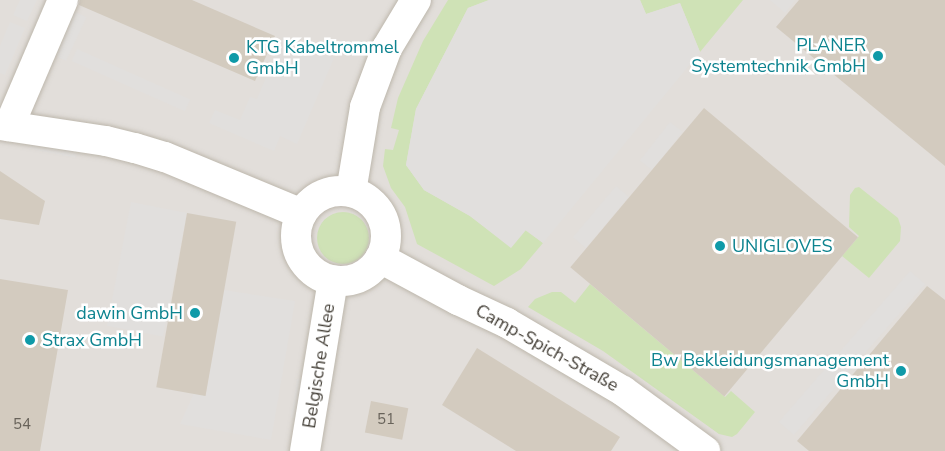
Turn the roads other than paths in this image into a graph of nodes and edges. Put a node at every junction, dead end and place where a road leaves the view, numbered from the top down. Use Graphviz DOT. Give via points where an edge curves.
graph roads {
  1 [pos="63,0"];
  2 [pos="416,0"];
  3 [pos="5,125"];
  4 [pos="351,192"];
  5 [pos="302,214"];
  6 [pos="380,258"];
  7 [pos="333,280"];
  8 [pos="305,451"];
  9 [pos="705,451"];
  1 -- 3 [label="street"];
  2 -- 4 [label="street" via="387,48 365,107"];
  3 -- 5 [label="street" via="106,141 165,157"];
  4 -- 5 [label="street" via="323,195"];
  4 -- 6 [label="street" via="375,206 383,218 386,245"];
  5 -- 7 [label="street, Belgische Allee" via="296,238 301,255 311,270"];
  6 -- 7 [label="street, Belgische Allee" via="360,277"];
  6 -- 9 [label="street, Camp-Spich-Straße" via="507,323 623,391"];
  7 -- 8 [label="street, Belgische Allee"];
}
